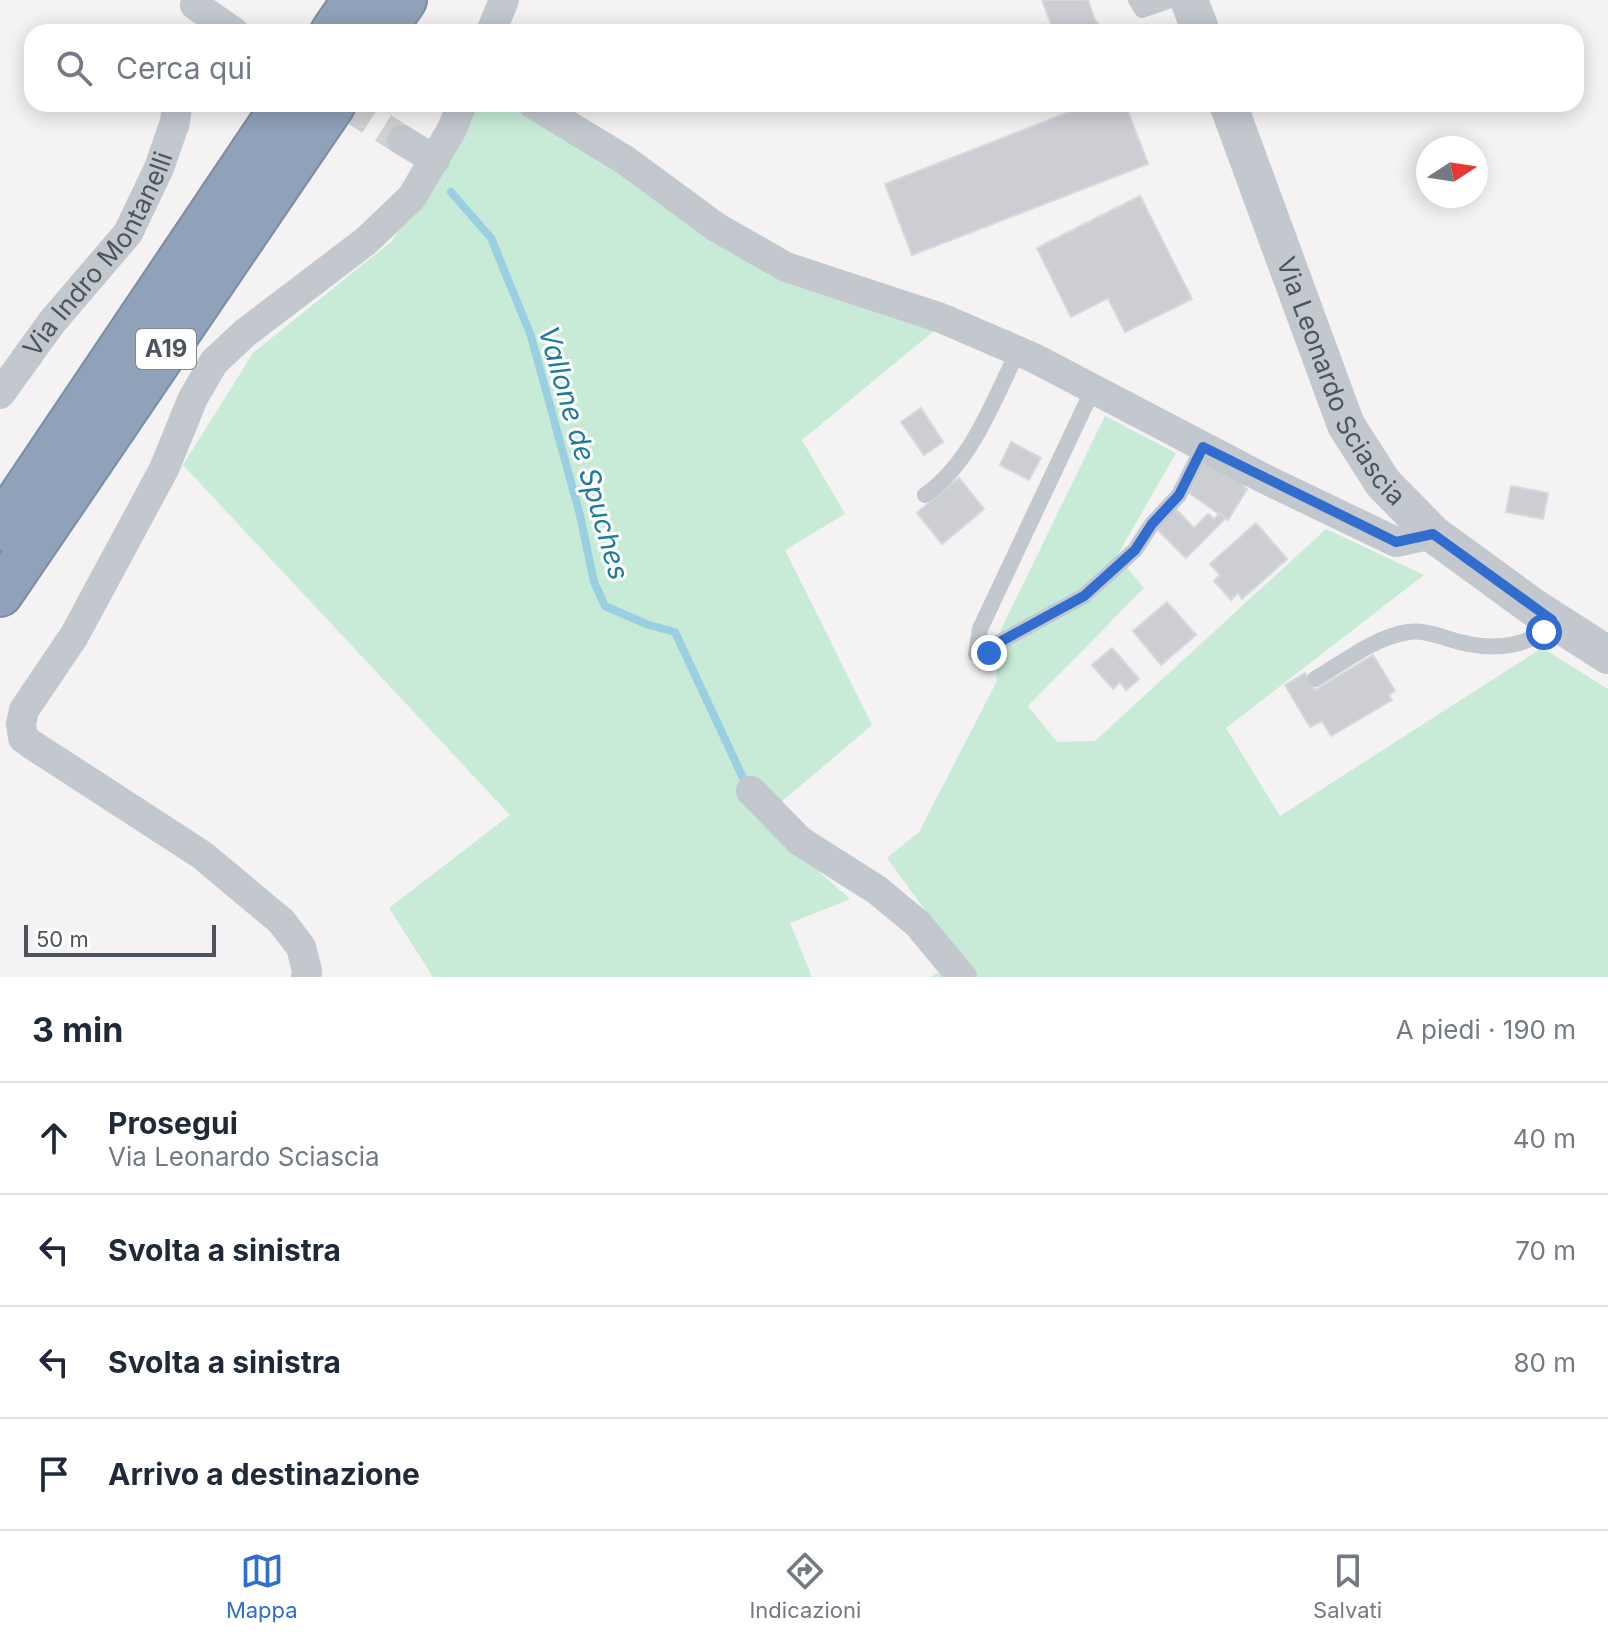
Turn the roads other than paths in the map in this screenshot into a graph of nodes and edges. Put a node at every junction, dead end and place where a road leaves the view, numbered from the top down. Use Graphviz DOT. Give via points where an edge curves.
graph roads {
  1 [pos="355,0"];
  2 [pos="404,0"];
  3 [pos="504,0"];
  4 [pos="1136,0"];
  5 [pos="1171,0"];
  6 [pos="1189,0"];
  7 [pos="194,12"];
  8 [pos="218,24"];
  9 [pos="338,24"];
  10 [pos="388,24"];
  11 [pos="494,24"];
  12 [pos="1198,24"];
  13 [pos="176,112"];
  14 [pos="280,112"];
  15 [pos="328,112"];
  16 [pos="459,112"];
  17 [pos="546,112"];
  18 [pos="1231,112"];
  19 [pos="402,140"];
  20 [pos="435,160"];
  21 [pos="1018,351"];
  22 [pos="1093,389"];
  23 [pos="0,394"];
  24 [pos="1203,447"];
  25 [pos="925,495"];
  26 [pos="0,528"];
  27 [pos="1433,534"];
  28 [pos="0,594"];
  29 [pos="1552,620"];
  30 [pos="1608,655"];
  31 [pos="1315,679"];
  32 [pos="751,791"];
  33 [pos="306,977"];
  34 [pos="962,977"];
  1 -- 9 [label="highway"];
  2 -- 10 [label="highway"];
  3 -- 11 [label="street"];
  4 -- 5 [label="lane" via="1142,10"];
  6 -- 12 [label="street"];
  7 -- 8 [label="street"];
  13 -- 23 [label="street, Via Indro Montanelli" via="159,168 128,233 52,322"];
  14 -- 26 [label="highway, A19"];
  15 -- 28 [label="highway, A19"];
  16 -- 20 [label="street"];
  17 -- 21 [label="street" via="625,160 716,227 786,267 941,318"];
  18 -- 27 [label="street, Via Leonardo Sciascia" via="1346,425 1383,483"];
  19 -- 20 [label="street"];
  20 -- 33 [label="street" via="412,197 366,241 214,362 164,469 74,636 24,710 21,724 23,738 202,855 281,921 301,947"];
  21 -- 22 [label="street"];
  21 -- 25 [label="lane" via="966,454 943,483"];
  22 -- 24 [label="street"];
  22 -- 24 [label="lane" via="980,629 976,654 983,659 998,643 1084,596 1135,550 1179,495"];
  24 -- 27 [label="street" via="1396,542"];
  27 -- 29 [label="street, Via Leonardo Sciascia"];
  29 -- 30 [label="street, Via Leonardo Sciascia"];
  29 -- 31 [label="lane" via="1544,632 1526,641 1493,646 1413,631 1391,635"];
  32 -- 34 [label="street" via="800,841 877,890 918,924"];
}
